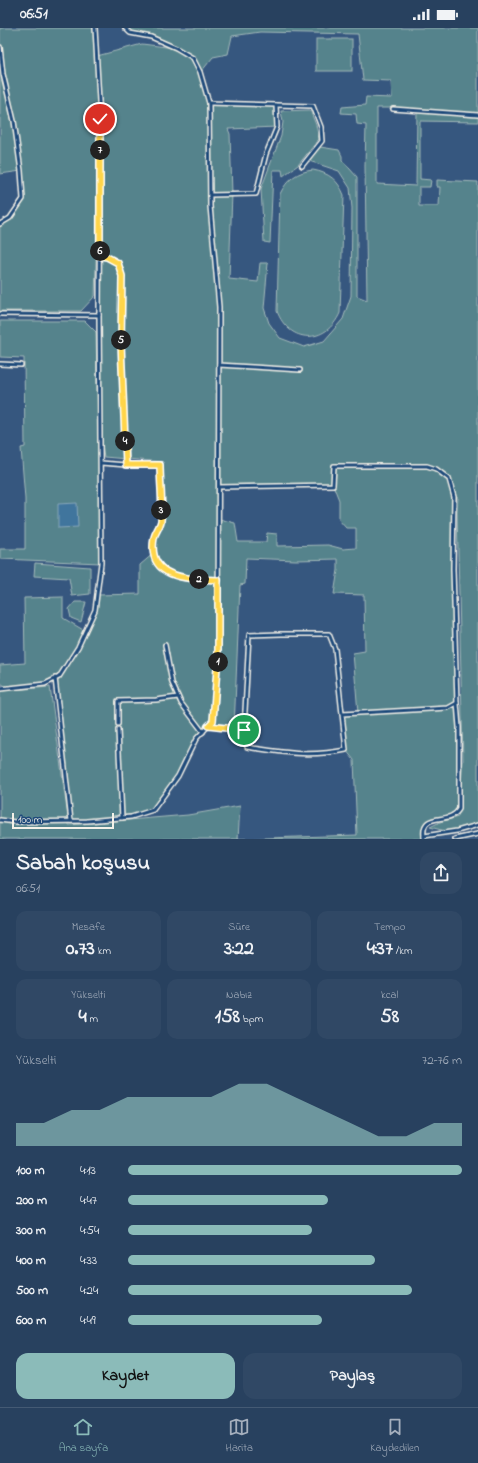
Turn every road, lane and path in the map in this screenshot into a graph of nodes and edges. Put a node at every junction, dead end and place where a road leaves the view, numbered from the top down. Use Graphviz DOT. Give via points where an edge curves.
graph roads {
  1 [pos="95,28"];
  2 [pos="125,28"];
  3 [pos="0,47"];
  4 [pos="209,103"];
  5 [pos="276,105"];
  6 [pos="393,109"];
  7 [pos="478,115"];
  8 [pos="302,166"];
  9 [pos="210,196"];
  10 [pos="0,224"];
  11 [pos="100,256"];
  12 [pos="0,314"];
  13 [pos="99,315"];
  14 [pos="0,364"];
  15 [pos="21,364"];
  16 [pos="219,365"];
  17 [pos="300,370"];
  18 [pos="101,463"];
  19 [pos="126,465"];
  20 [pos="219,487"];
  21 [pos="218,580"];
  22 [pos="166,645"];
  23 [pos="55,678"];
  24 [pos="0,689"];
  25 [pos="178,697"];
  26 [pos="457,703"];
  27 [pos="342,714"];
  28 [pos="118,724"];
  29 [pos="208,726"];
  30 [pos="118,730"];
  31 [pos="244,730"];
  32 [pos="203,732"];
  33 [pos="122,818"];
  34 [pos="0,820"];
  35 [pos="71,821"];
  36 [pos="478,825"];
  37 [pos="478,834"];
  38 [pos="424,837"];
  39 [pos="455,839"];
  1 -- 11 [label="lane" via="100,119"];
  2 -- 4 [label="lane" via="130,33 151,37 194,58"];
  3 -- 10 [label="lane" via="16,135 23,199 10,218"];
  4 -- 5 [label="lane"];
  4 -- 9 [label="lane"];
  5 -- 8 [label="lane" via="313,106 322,141"];
  5 -- 9 [label="lane" via="277,127 266,154 256,194"];
  6 -- 7 [label="lane"];
  9 -- 16 [label="lane" via="219,307"];
  11 -- 13 [label="lane"];
  11 -- 19 [label="lane" via="118,263 122,276 121,343"];
  12 -- 13 [label="lane"];
  13 -- 18 [label="lane"];
  14 -- 15 [label="lane"];
  16 -- 17 [label="lane"];
  16 -- 20 [label="lane"];
  18 -- 19 [label="lane"];
  18 -- 23 [label="lane" via="101,563 95,610 78,647 59,677"];
  19 -- 21 [label="lane" via="160,465 161,522 154,537 157,564 168,573 184,578"];
  20 -- 21 [label="lane"];
  20 -- 26 [label="lane" via="333,485 334,466 427,466 449,479 454,497 453,569"];
  21 -- 29 [label="lane" via="218,655 213,721"];
  22 -- 25 [label="lane" via="172,683"];
  23 -- 24 [label="lane" via="45,684"];
  23 -- 35 [label="lane"];
  25 -- 28 [label="lane" via="118,701"];
  25 -- 32 [label="lane"];
  26 -- 27 [label="lane" via="448,708"];
  26 -- 38 [label="lane" via="459,809 453,816 424,824"];
  27 -- 31 [label="lane" via="346,750 327,754 286,754 248,747"];
  27 -- 31 [label="lane" via="335,649 329,634 249,635"];
  29 -- 31 [label="lane"];
  29 -- 32 [label="lane"];
  30 -- 33 [label="lane"];
  32 -- 33 [label="lane" via="196,739 178,776 153,810"];
  33 -- 35 [label="lane"];
  34 -- 35 [label="lane"];
  36 -- 38 [label="lane"];
  37 -- 39 [label="lane"];
}
